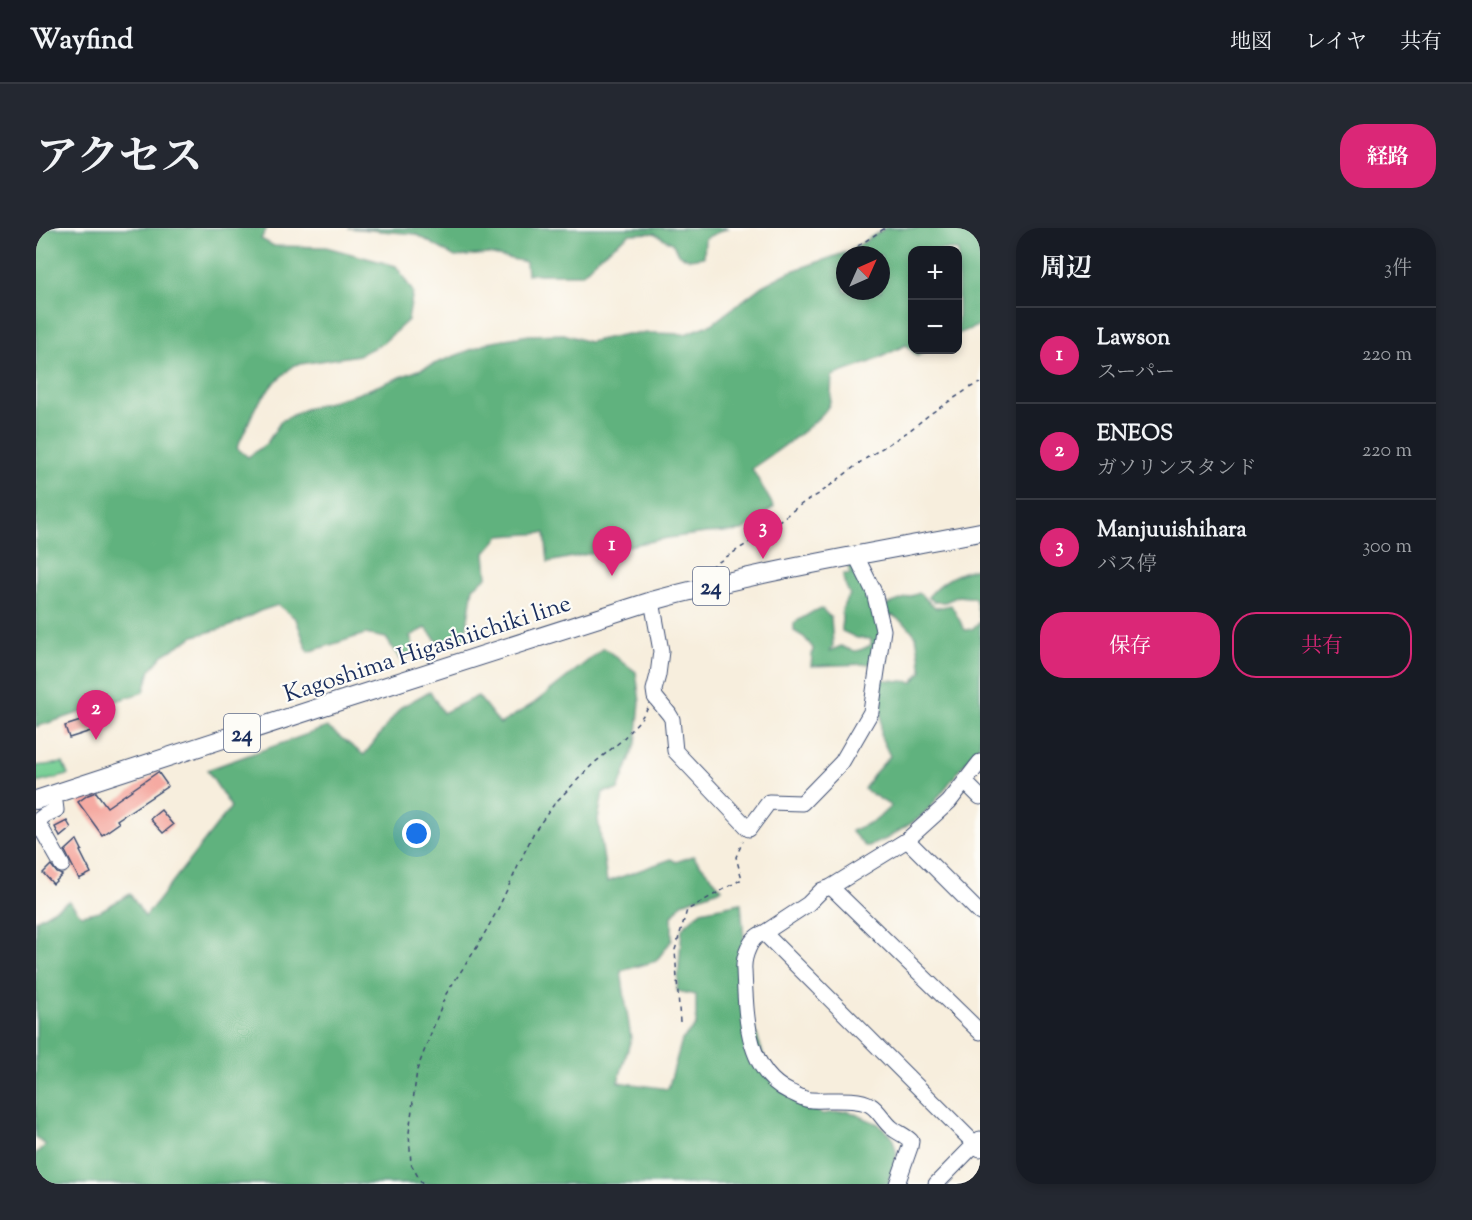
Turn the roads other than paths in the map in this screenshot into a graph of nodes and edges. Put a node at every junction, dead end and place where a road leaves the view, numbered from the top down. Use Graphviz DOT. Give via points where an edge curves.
graph roads {
  1 [pos="980,532"];
  2 [pos="856,556"];
  3 [pos="652,601"];
  4 [pos="980,762"];
  5 [pos="965,782"];
  6 [pos="54,794"];
  7 [pos="980,797"];
  8 [pos="36,800"];
  9 [pos="37,822"];
  10 [pos="907,840"];
  11 [pos="62,865"];
  12 [pos="831,887"];
  13 [pos="980,913"];
  14 [pos="764,933"];
  15 [pos="980,1032"];
  16 [pos="978,1144"];
  17 [pos="897,1184"];
  18 [pos="936,1184"];
  1 -- 2 [label="main road, Kagoshima Higashiichiki line / 24"];
  2 -- 3 [label="main road, Kagoshima Higashiichiki line / 24"];
  2 -- 3 [label="street" via="874,592 883,630 870,712 842,762 823,783 802,803 769,802 749,829 675,751 672,719 655,697 661,651"];
  3 -- 6 [label="main road, Kagoshima Higashiichiki line / 24"];
  4 -- 5 [label="street"];
  5 -- 7 [label="street"];
  5 -- 10 [label="street"];
  6 -- 8 [label="main road, Kagoshima Higashiichiki line / 24"];
  6 -- 9 [label="street" via="56,810"];
  9 -- 11 [label="street"];
  10 -- 12 [label="street"];
  10 -- 13 [label="street"];
  12 -- 14 [label="street"];
  12 -- 15 [label="street"];
  14 -- 16 [label="street"];
  14 -- 17 [label="street" via="750,944 744,963 746,1013 759,1062 784,1089 808,1100 870,1104 892,1128 911,1141"];
  16 -- 18 [label="street"];
}
